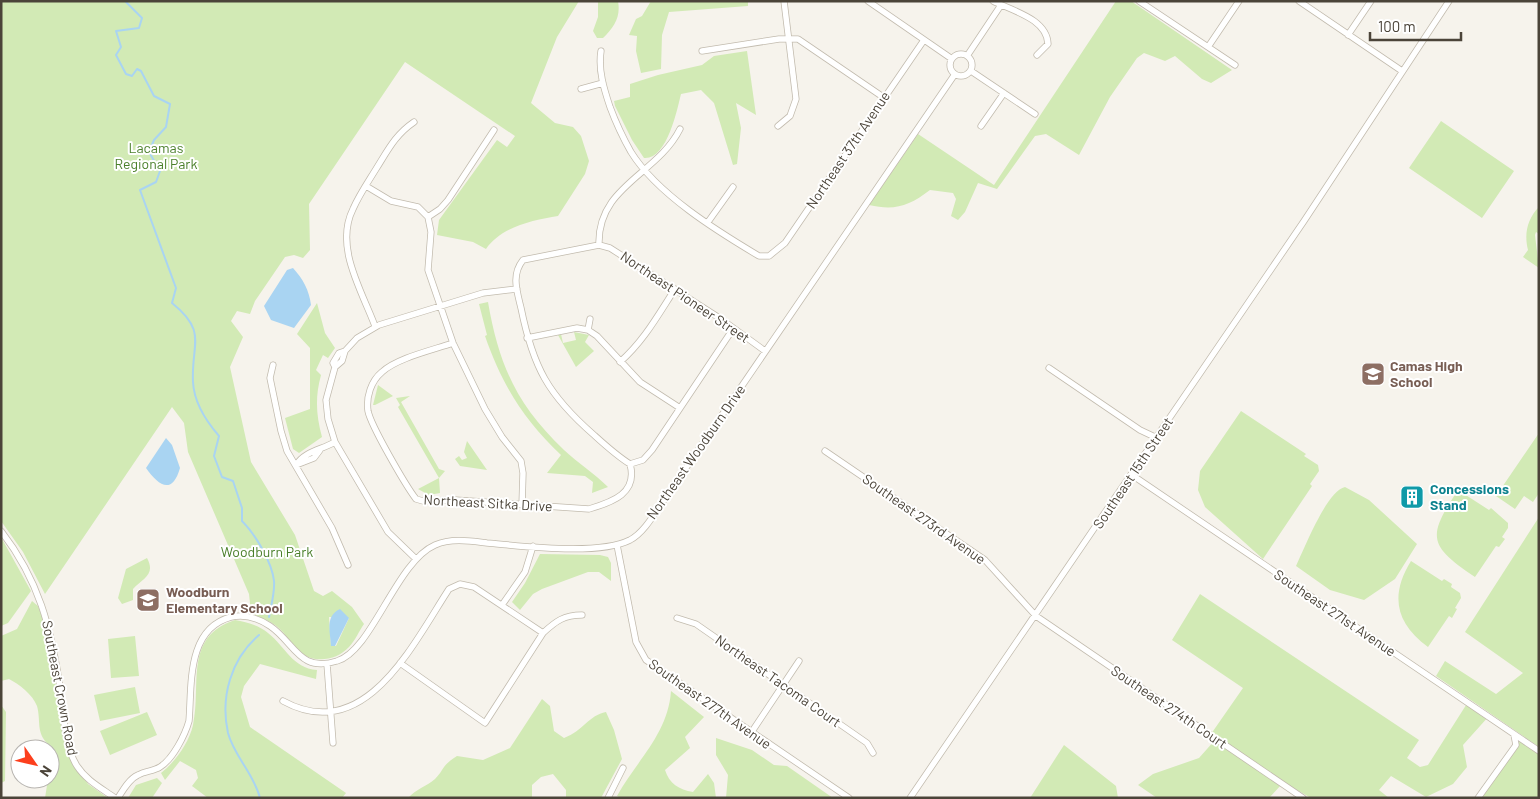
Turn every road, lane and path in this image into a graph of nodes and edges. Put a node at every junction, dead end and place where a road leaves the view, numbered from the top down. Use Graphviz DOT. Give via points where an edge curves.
graph roads {
  1 [pos="784,1"];
  2 [pos="868,1"];
  3 [pos="993,1"];
  4 [pos="1139,1"];
  5 [pos="1239,1"];
  6 [pos="1299,1"];
  7 [pos="1371,1"];
  8 [pos="1449,1"];
  9 [pos="1001,5"];
  10 [pos="1348,35"];
  11 [pos="789,38"];
  12 [pos="924,40"];
  13 [pos="1208,48"];
  14 [pos="601,51"];
  15 [pos="702,51"];
  16 [pos="1038,55"];
  17 [pos="967,56"];
  18 [pos="952,60"];
  19 [pos="1235,65"];
  20 [pos="971,71"];
  21 [pos="1402,71"];
  22 [pos="955,74"];
  23 [pos="603,83"];
  24 [pos="581,89"];
  25 [pos="1004,93"];
  26 [pos="883,97"];
  27 [pos="1035,114"];
  28 [pos="414,122"];
  29 [pos="778,126"];
  30 [pos="981,126"];
  31 [pos="680,129"];
  32 [pos="494,130"];
  33 [pos="645,169"];
  34 [pos="366,186"];
  35 [pos="733,187"];
  36 [pos="428,218"];
  37 [pos="708,222"];
  38 [pos="599,245"];
  39 [pos="675,289"];
  40 [pos="517,290"];
  41 [pos="440,305"];
  42 [pos="590,319"];
  43 [pos="375,326"];
  44 [pos="733,328"];
  45 [pos="588,330"];
  46 [pos="527,338"];
  47 [pos="453,343"];
  48 [pos="765,351"];
  49 [pos="620,362"];
  50 [pos="273,365"];
  51 [pos="1049,368"];
  52 [pos="680,408"];
  53 [pos="1157,438"];
  54 [pos="335,442"];
  55 [pos="825,451"];
  56 [pos="630,464"];
  57 [pos="296,465"];
  58 [pos="1132,475"];
  59 [pos="522,504"];
  60 [pos="1,531"];
  61 [pos="617,545"];
  62 [pos="533,546"];
  63 [pos="416,559"];
  64 [pos="348,565"];
  65 [pos="502,605"];
  66 [pos="582,615"];
  67 [pos="1036,616"];
  68 [pos="677,618"];
  69 [pos="544,633"];
  70 [pos="799,661"];
  71 [pos="400,663"];
  72 [pos="327,664"];
  73 [pos="783,685"];
  74 [pos="283,700"];
  75 [pos="331,711"];
  76 [pos="751,733"];
  77 [pos="1513,733"];
  78 [pos="333,742"];
  79 [pos="1539,751"];
  80 [pos="873,753"];
  81 [pos="623,768"];
  82 [pos="116,798"];
  83 [pos="608,798"];
  84 [pos="849,798"];
  85 [pos="910,798"];
  86 [pos="1303,798"];
  87 [pos="1478,798"];
  1 -- 11 [label="street"];
  2 -- 12 [label="street"];
  3 -- 9 [label="street"];
  4 -- 13 [label="street"];
  5 -- 13 [label="street"];
  6 -- 10 [label="street"];
  7 -- 10 [label="street"];
  8 -- 21 [label="street, Southeast 15th Street"];
  9 -- 16 [label="street" via="1036,22 1044,30 1048,44"];
  9 -- 17 [label="street"];
  10 -- 21 [label="street"];
  11 -- 15 [label="street"];
  11 -- 26 [label="street" via="804,42"];
  11 -- 29 [label="street" via="796,99 790,116"];
  12 -- 18 [label="street"];
  12 -- 26 [label="street, Northeast 37th Avenue"];
  13 -- 19 [label="street"];
  14 -- 23 [label="street"];
  17 -- 18 [label="street" via="957,55"];
  17 -- 20 [label="street" via="972,62"];
  18 -- 22 [label="street" via="950,66"];
  20 -- 22 [label="street" via="964,76"];
  20 -- 25 [label="street"];
  21 -- 53 [label="street, Southeast 15th Street"];
  22 -- 48 [label="street, Northeast Woodburn Drive"];
  23 -- 24 [label="street"];
  23 -- 33 [label="street" via="618,127 632,154"];
  25 -- 27 [label="street"];
  25 -- 30 [label="street"];
  26 -- 37 [label="street, Northeast 37th Avenue" via="785,243 769,256 759,256"];
  28 -- 34 [label="street" via="399,132"];
  31 -- 33 [label="street" via="663,156"];
  32 -- 36 [label="street" via="448,200"];
  33 -- 37 [label="street" via="670,196"];
  33 -- 38 [label="street" via="602,215"];
  34 -- 36 [label="street" via="392,201 412,204"];
  34 -- 43 [label="street" via="352,210 346,240 349,258"];
  35 -- 37 [label="street"];
  36 -- 41 [label="street" via="431,232 428,270"];
  38 -- 39 [label="street, Northeast Pioneer Street" via="618,252"];
  38 -- 40 [label="street" via="523,260 515,274"];
  39 -- 44 [label="street, Northeast Pioneer Street"];
  39 -- 49 [label="street" via="649,331"];
  40 -- 41 [label="street" via="484,293"];
  40 -- 46 [label="street"];
  41 -- 43 [label="street"];
  41 -- 47 [label="street"];
  42 -- 45 [label="street"];
  43 -- 54 [label="street" via="335,357 326,400"];
  44 -- 48 [label="street, Northeast Pioneer Street"];
  44 -- 52 [label="street"];
  45 -- 46 [label="street" via="577,328"];
  45 -- 49 [label="street"];
  46 -- 56 [label="street" via="544,380 556,398 569,413"];
  47 -- 59 [label="street" via="489,416 521,461"];
  47 -- 59 [label="street, Northeast Sitka Drive" via="390,365 381,372 369,392 371,420 416,499"];
  48 -- 61 [label="street, Northeast Woodburn Drive" via="648,522 631,539"];
  49 -- 52 [label="street" via="640,382"];
  50 -- 57 [label="street" via="270,378 281,431"];
  51 -- 53 [label="street" via="1140,430"];
  52 -- 56 [label="street" via="646,458"];
  53 -- 58 [label="street, Southeast 15th Street"];
  54 -- 57 [label="street" via="320,450 314,458"];
  54 -- 63 [label="street" via="388,532"];
  55 -- 67 [label="street, Southeast 273rd Avenue" via="985,560"];
  56 -- 59 [label="street, Northeast Sitka Drive" via="632,477 627,491 611,503 582,509"];
  57 -- 64 [label="street" via="332,528"];
  58 -- 67 [label="street, Southeast 15th Street"];
  58 -- 77 [label="street, Southeast 271st Avenue"];
  60 -- 82 [label="street, Southeast Crown Road" via="33,584 51,631 66,731 77,766 90,781"];
  61 -- 62 [label="street, Northeast Woodburn Drive"];
  61 -- 76 [label="street, Southeast 277th Avenue" via="640,651 656,668"];
  62 -- 63 [label="street, Northeast Woodburn Drive" via="445,542 429,548"];
  62 -- 65 [label="street" via="525,572"];
  63 -- 72 [label="street, Northeast Woodburn Drive" via="355,649 340,661"];
  65 -- 69 [label="street"];
  65 -- 71 [label="street" via="468,584 455,585 449,589"];
  66 -- 69 [label="street" via="567,615"];
  67 -- 85 [label="street, Southeast 15th Street"];
  67 -- 86 [label="street, Southeast 274th Court"];
  68 -- 73 [label="street, Northeast Tacoma Court" via="691,621"];
  69 -- 71 [label="street" via="485,723"];
  70 -- 73 [label="street"];
  71 -- 75 [label="street" via="374,693 360,702"];
  72 -- 75 [label="street"];
  72 -- 82 [label="street" via="310,663 262,621 237,616 216,623 196,654 186,732 166,762 138,775"];
  73 -- 76 [label="street"];
  73 -- 80 [label="street, Northeast Tacoma Court" via="867,743"];
  74 -- 75 [label="street" via="301,708"];
  75 -- 78 [label="street"];
  76 -- 84 [label="street, Southeast 277th Avenue"];
  77 -- 79 [label="street, Southeast 271st Avenue"];
  77 -- 87 [label="street" via="1516,745"];
  81 -- 83 [label="street"];
}
